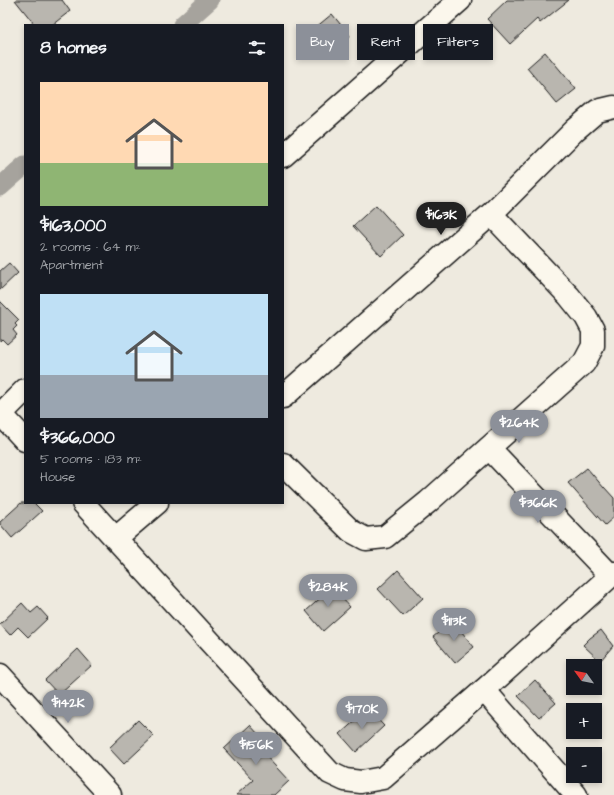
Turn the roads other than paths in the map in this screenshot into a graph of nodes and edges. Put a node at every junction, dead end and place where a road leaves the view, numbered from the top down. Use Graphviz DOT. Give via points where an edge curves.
graph roads {
  1 [pos="460,0"];
  2 [pos="614,107"];
  3 [pos="284,155"];
  4 [pos="491,214"];
  5 [pos="24,391"];
  6 [pos="284,396"];
  7 [pos="0,415"];
  8 [pos="24,439"];
  9 [pos="489,448"];
  10 [pos="284,465"];
  11 [pos="84,504"];
  12 [pos="156,504"];
  13 [pos="116,538"];
  14 [pos="612,574"];
  15 [pos="0,676"];
  16 [pos="484,690"];
  17 [pos="110,795"];
  18 [pos="576,795"];
  1 -- 3 [label="street"];
  2 -- 4 [label="street" via="597,111"];
  4 -- 6 [label="street"];
  4 -- 9 [label="street" via="586,317 593,330 593,346 584,364"];
  5 -- 7 [label="street"];
  7 -- 8 [label="street"];
  9 -- 10 [label="street" via="385,536 366,539 350,531"];
  9 -- 14 [label="street"];
  11 -- 13 [label="street"];
  12 -- 13 [label="street"];
  13 -- 16 [label="street" via="330,773 345,780 361,782 383,778"];
  14 -- 16 [label="street"];
  15 -- 17 [label="street"];
  16 -- 18 [label="street"];
}
